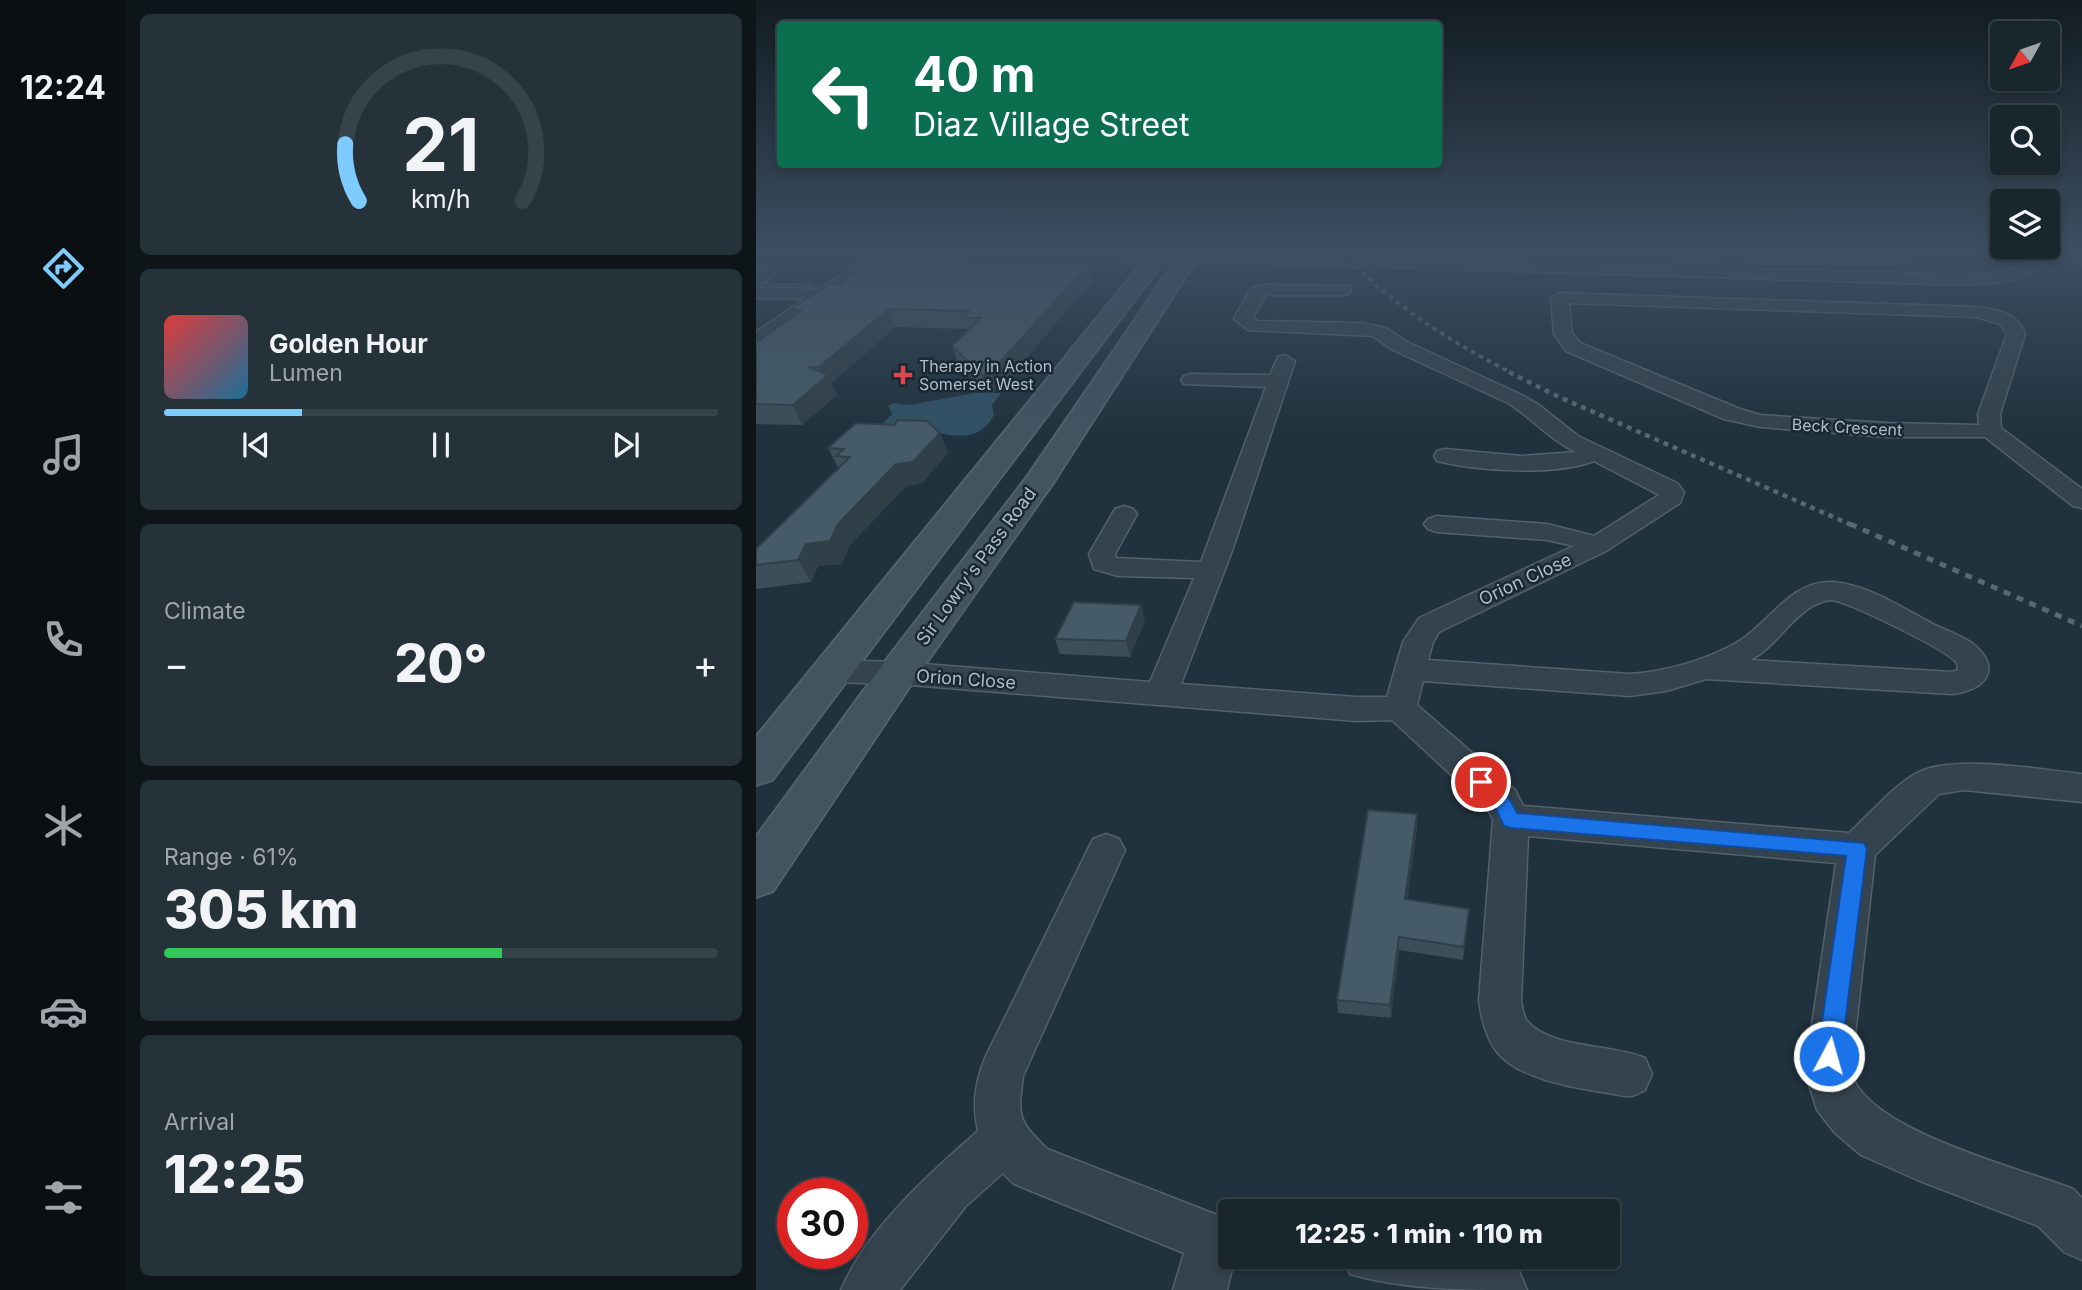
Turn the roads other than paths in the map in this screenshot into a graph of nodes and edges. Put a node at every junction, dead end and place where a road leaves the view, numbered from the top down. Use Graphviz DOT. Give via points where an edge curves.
graph roads {
  1 [pos="796,313"];
  2 [pos="1126,313"];
  3 [pos="1140,313"];
  4 [pos="1246,313"];
  5 [pos="1561,313"];
  6 [pos="1981,313"];
  7 [pos="756,341"];
  8 [pos="1191,380"];
  9 [pos="1990,430"];
  10 [pos="1595,453"];
  11 [pos="1444,456"];
  12 [pos="2082,501"];
  13 [pos="1124,514"];
  14 [pos="1437,524"];
  15 [pos="1597,545"];
  16 [pos="1211,570"];
  17 [pos="1704,668"];
  18 [pos="1410,669"];
  19 [pos="830,671"];
  20 [pos="898,673"];
  21 [pos="1161,694"];
  22 [pos="1400,708"];
  23 [pos="756,768"];
  24 [pos="2082,788"];
  25 [pos="1511,820"];
  26 [pos="1857,849"];
  27 [pos="1106,850"];
  28 [pos="756,876"];
  29 [pos="1629,1074"];
  30 [pos="1004,1140"];
  31 [pos="2082,1234"];
  32 [pos="1218,1237"];
  33 [pos="1218,1248"];
  34 [pos="1445,1269"];
  35 [pos="869,1290"];
  36 [pos="1200,1290"];
  37 [pos="1500,1290"];
  1 -- 7 [label="street"];
  2 -- 19 [label="main road"];
  3 -- 20 [label="main road, Sir Lowry's Pass Road" via="1038,483"];
  4 -- 10 [label="street, Orion Close" via="1243,319 1254,326 1379,332 1515,399 1570,441"];
  5 -- 9 [label="street, Beck Crescent" via="1563,334 1573,347 1732,414 1786,424"];
  6 -- 9 [label="street, Beck Crescent" via="2007,320 2016,334 1989,414"];
  8 -- 16 [label="street" via="1281,371"];
  9 -- 12 [label="street"];
  10 -- 11 [label="street" via="1555,463"];
  10 -- 15 [label="street, Orion Close" via="1668,488 1672,495"];
  13 -- 16 [label="street" via="1102,554 1103,563 1118,568"];
  14 -- 15 [label="street" via="1547,532"];
  15 -- 18 [label="street, Orion Close" via="1437,619 1422,634"];
  16 -- 21 [label="street"];
  17 -- 17 [label="street" via="1751,647 1810,595 1824,590 1846,594 1955,646 1971,659 1974,674 1952,683"];
  17 -- 18 [label="street" via="1662,683 1630,685"];
  18 -- 22 [label="street, Orion Close"];
  19 -- 20 [label="street, Orion Close"];
  19 -- 23 [label="main road"];
  20 -- 21 [label="street, Orion Close"];
  20 -- 28 [label="main road, Sir Lowry's Pass Road"];
  21 -- 22 [label="street, Orion Close" via="1356,709"];
  22 -- 25 [label="street" via="1502,800"];
  24 -- 26 [label="street" via="1942,778 1927,784"];
  25 -- 26 [label="street"];
  25 -- 29 [label="street" via="1500,1000 1503,1020 1513,1038 1529,1050"];
  26 -- 31 [label="street" via="1830,1041 1828,1072 1833,1094 1878,1138 2055,1207"];
  27 -- 30 [label="street" via="1001,1074 996,1109"];
  30 -- 32 [label="street" via="1031,1167"];
  30 -- 35 [label="street" via="949,1189"];
  33 -- 36 [label="street"];
  34 -- 37 [label="street"];
}
